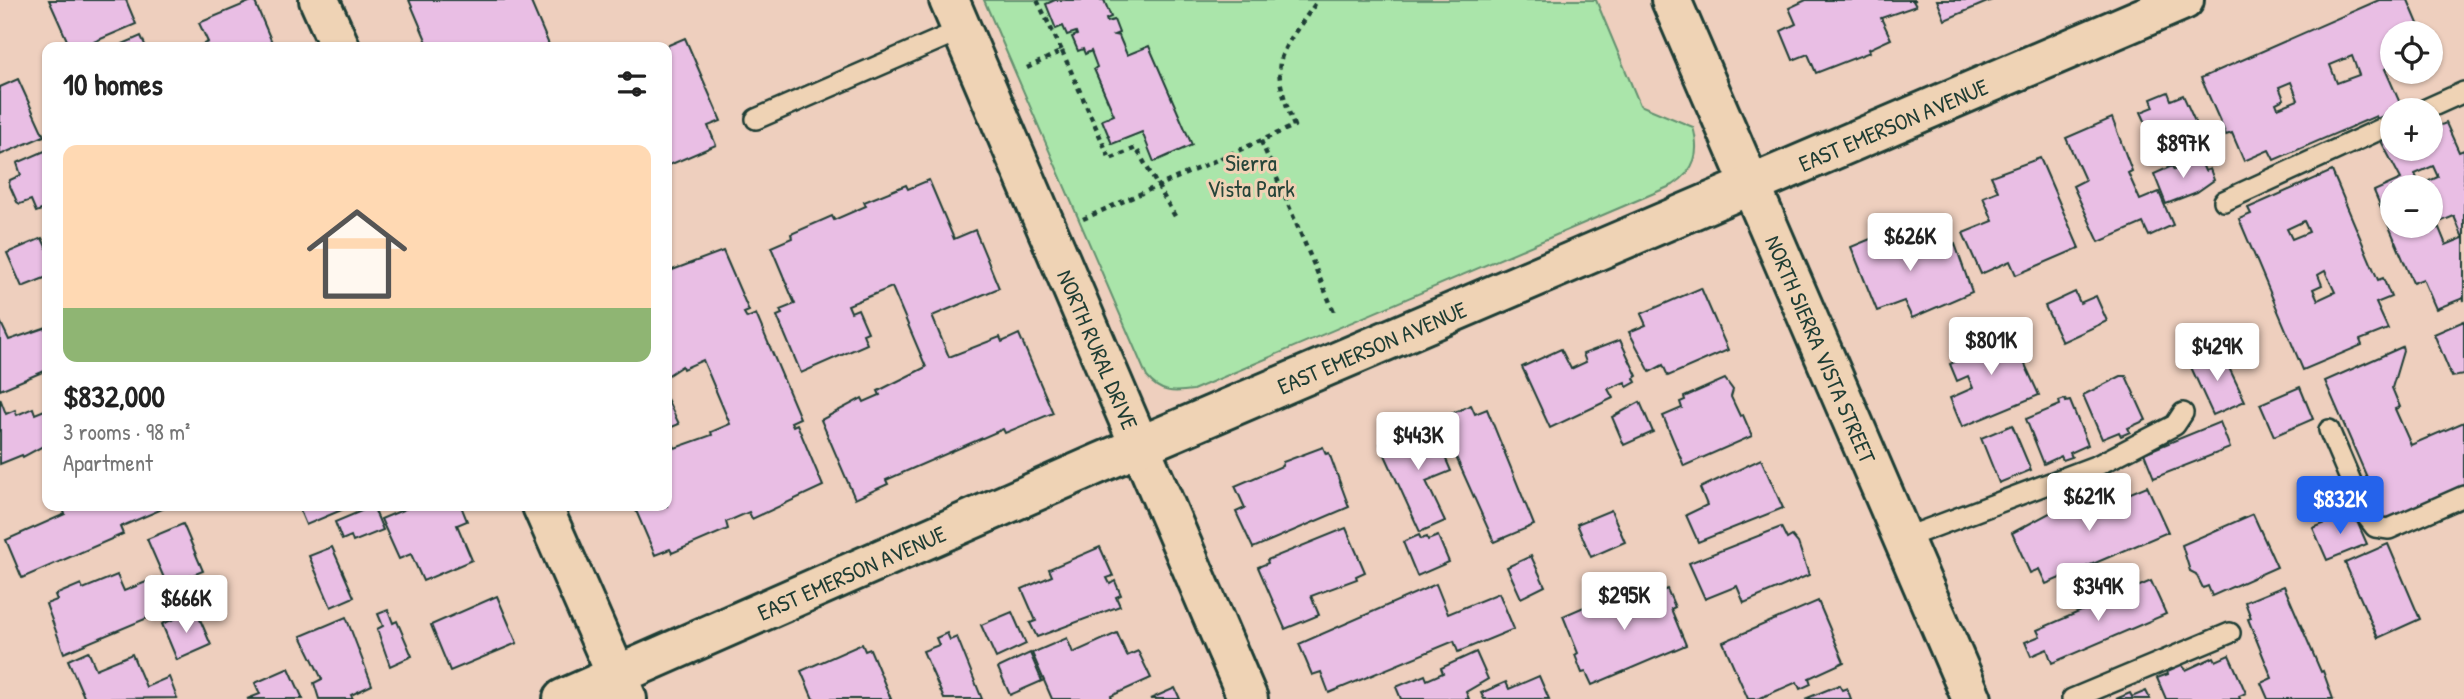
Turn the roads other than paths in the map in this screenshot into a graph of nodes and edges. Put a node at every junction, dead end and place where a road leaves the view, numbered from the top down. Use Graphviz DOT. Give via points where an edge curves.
graph roads {
  1 [pos="320,0"];
  2 [pos="1671,0"];
  3 [pos="2184,0"];
  4 [pos="955,15"];
  5 [pos="338,42"];
  6 [pos="2464,92"];
  7 [pos="2443,101"];
  8 [pos="756,119"];
  9 [pos="2380,130"];
  10 [pos="1751,185"];
  11 [pos="2224,201"];
  12 [pos="2183,413"];
  13 [pos="2329,430"];
  14 [pos="1141,448"];
  15 [pos="2464,496"];
  16 [pos="544,511"];
  17 [pos="1902,539"];
  18 [pos="2230,633"];
  19 [pos="622,687"];
  20 [pos="563,699"];
  21 [pos="1248,699"];
  22 [pos="1972,699"];
  23 [pos="2072,699"];
  1 -- 5 [label="street"];
  2 -- 10 [label="street, NORTH SIERRA VISTA STREET"];
  3 -- 10 [label="street, EAST EMERSON AVENUE"];
  4 -- 8 [label="lane"];
  4 -- 14 [label="street, NORTH RURAL DRIVE"];
  6 -- 7 [label="lane"];
  9 -- 11 [label="lane"];
  10 -- 14 [label="street, EAST EMERSON AVENUE"];
  10 -- 17 [label="street, NORTH SIERRA VISTA STREET"];
  12 -- 17 [label="lane" via="2175,425 2098,465"];
  13 -- 15 [label="lane" via="2375,527 2389,529"];
  14 -- 19 [label="street, EAST EMERSON AVENUE"];
  14 -- 21 [label="street, NORTH RURAL DRIVE"];
  16 -- 19 [label="street"];
  17 -- 22 [label="street, NORTH SIERRA VISTA STREET"];
  18 -- 23 [label="lane"];
  19 -- 20 [label="street, EAST EMERSON AVENUE"];
}
